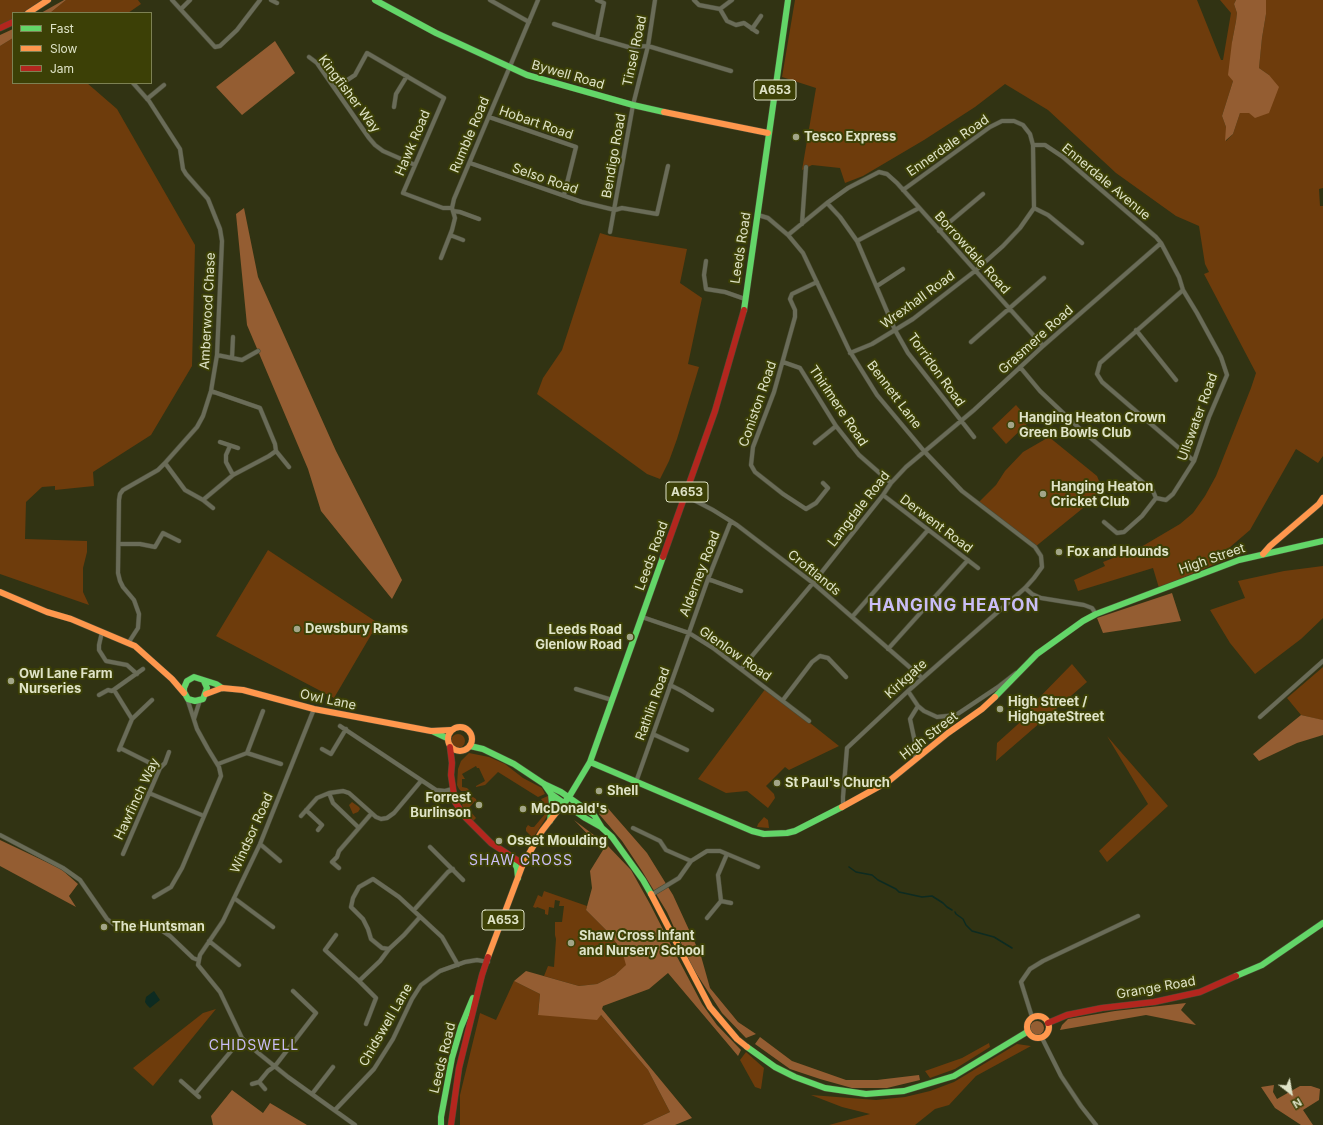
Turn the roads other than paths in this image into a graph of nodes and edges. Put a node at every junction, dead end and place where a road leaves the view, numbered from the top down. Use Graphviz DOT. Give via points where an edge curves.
graph roads {
  1 [pos="48,0"];
  2 [pos="172,0"];
  3 [pos="190,0"];
  4 [pos="260,0"];
  5 [pos="272,0"];
  6 [pos="375,0"];
  7 [pos="490,0"];
  8 [pos="538,0"];
  9 [pos="597,0"];
  10 [pos="655,0"];
  11 [pos="694,0"];
  12 [pos="732,0"];
  13 [pos="788,0"];
  14 [pos="277,3"];
  15 [pos="181,9"];
  16 [pos="720,9"];
  17 [pos="30,12"];
  18 [pos="761,16"];
  19 [pos="12,22"];
  20 [pos="529,22"];
  21 [pos="554,24"];
  22 [pos="0,28"];
  23 [pos="752,30"];
  24 [pos="756,32"];
  25 [pos="597,38"];
  26 [pos="648,46"];
  27 [pos="309,57"];
  28 [pos="510,67"];
  29 [pos="731,71"];
  30 [pos="407,76"];
  31 [pos="134,84"];
  32 [pos="164,85"];
  33 [pos="335,88"];
  34 [pos="147,99"];
  35 [pos="633,105"];
  36 [pos="394,107"];
  37 [pos="489,117"];
  38 [pos="768,133"];
  39 [pos="1033,145"];
  40 [pos="470,163"];
  41 [pos="415,165"];
  42 [pos="668,166"];
  43 [pos="806,167"];
  44 [pos="903,190"];
  45 [pos="983,194"];
  46 [pos="564,196"];
  47 [pos="827,203"];
  48 [pos="918,208"];
  49 [pos="1034,208"];
  50 [pos="452,210"];
  51 [pos="615,210"];
  52 [pos="758,215"];
  53 [pos="478,219"];
  54 [pos="802,224"];
  55 [pos="939,231"];
  56 [pos="610,232"];
  57 [pos="450,235"];
  58 [pos="788,235"];
  59 [pos="463,240"];
  60 [pos="857,241"];
  61 [pos="1082,243"];
  62 [pos="1161,243"];
  63 [pos="441,258"];
  64 [pos="706,260"];
  65 [pos="903,269"];
  66 [pos="975,271"];
  67 [pos="1044,278"];
  68 [pos="817,282"];
  69 [pos="877,286"];
  70 [pos="1183,290"];
  71 [pos="745,299"];
  72 [pos="1008,309"];
  73 [pos="895,330"];
  74 [pos="1136,330"];
  75 [pos="233,337"];
  76 [pos="972,342"];
  77 [pos="1043,346"];
  78 [pos="258,351"];
  79 [pos="850,353"];
  80 [pos="217,355"];
  81 [pos="232,358"];
  82 [pos="783,362"];
  83 [pos="1020,367"];
  84 [pos="1176,380"];
  85 [pos="211,391"];
  86 [pos="961,421"];
  87 [pos="836,426"];
  88 [pos="974,437"];
  89 [pos="220,442"];
  90 [pos="815,443"];
  91 [pos="230,446"];
  92 [pos="238,448"];
  93 [pos="276,451"];
  94 [pos="924,451"];
  95 [pos="1194,462"];
  96 [pos="165,463"];
  97 [pos="289,467"];
  98 [pos="233,475"];
  99 [pos="823,483"];
  100 [pos="891,483"];
  101 [pos="883,495"];
  102 [pos="686,496"];
  103 [pos="1156,498"];
  104 [pos="1323,498"];
  105 [pos="203,500"];
  106 [pos="213,508"];
  107 [pos="731,521"];
  108 [pos="1104,522"];
  109 [pos="928,530"];
  110 [pos="179,541"];
  111 [pos="1323,541"];
  112 [pos="120,544"];
  113 [pos="1263,554"];
  114 [pos="968,560"];
  115 [pos="1042,567"];
  116 [pos="978,568"];
  117 [pos="708,579"];
  118 [pos="813,583"];
  119 [pos="1025,588"];
  120 [pos="742,591"];
  121 [pos="0,592"];
  122 [pos="1096,614"];
  123 [pos="642,616"];
  124 [pos="852,617"];
  125 [pos="102,632"];
  126 [pos="689,634"];
  127 [pos="129,642"];
  128 [pos="888,649"];
  129 [pos="1323,661"];
  130 [pos="741,668"];
  131 [pos="1023,668"];
  132 [pos="142,669"];
  133 [pos="137,674"];
  134 [pos="846,677"];
  135 [pos="922,678"];
  136 [pos="172,679"];
  137 [pos="204,681"];
  138 [pos="186,682"];
  139 [pos="670,685"];
  140 [pos="222,688"];
  141 [pos="576,689"];
  142 [pos="114,690"];
  143 [pos="908,691"];
  144 [pos="206,694"];
  145 [pos="99,695"];
  146 [pos="186,695"];
  147 [pos="152,700"];
  148 [pos="200,700"];
  149 [pos="612,700"];
  150 [pos="783,700"];
  151 [pos="918,706"];
  152 [pos="314,709"];
  153 [pos="712,710"];
  154 [pos="263,711"];
  155 [pos="1260,718"];
  156 [pos="132,719"];
  157 [pos="194,719"];
  158 [pos="809,721"];
  159 [pos="340,726"];
  160 [pos="346,729"];
  161 [pos="451,730"];
  162 [pos="431,731"];
  163 [pos="653,734"];
  164 [pos="448,738"];
  165 [pos="472,739"];
  166 [pos="470,746"];
  167 [pos="450,747"];
  168 [pos="322,749"];
  169 [pos="483,749"];
  170 [pos="686,750"];
  171 [pos="462,751"];
  172 [pos="169,752"];
  173 [pos="247,754"];
  174 [pos="914,760"];
  175 [pos="590,762"];
  176 [pos="452,763"];
  177 [pos="218,764"];
  178 [pos="281,764"];
  179 [pos="160,768"];
  180 [pos="421,781"];
  181 [pos="636,782"];
  182 [pos="544,784"];
  183 [pos="452,789"];
  184 [pos="149,793"];
  185 [pos="329,793"];
  186 [pos="551,794"];
  187 [pos="569,797"];
  188 [pos="565,803"];
  189 [pos="844,807"];
  190 [pos="306,810"];
  191 [pos="371,814"];
  192 [pos="204,816"];
  193 [pos="301,816"];
  194 [pos="550,822"];
  195 [pos="358,827"];
  196 [pos="602,828"];
  197 [pos="633,828"];
  198 [pos="318,830"];
  199 [pos="0,835"];
  200 [pos="260,844"];
  201 [pos="430,847"];
  202 [pos="123,854"];
  203 [pos="727,854"];
  204 [pos="511,857"];
  205 [pos="280,861"];
  206 [pos="691,861"];
  207 [pos="522,864"];
  208 [pos="758,867"];
  209 [pos="339,868"];
  210 [pos="453,869"];
  211 [pos="518,878"];
  212 [pos="463,880"];
  213 [pos="651,895"];
  214 [pos="154,897"];
  215 [pos="234,898"];
  216 [pos="721,901"];
  217 [pos="731,903"];
  218 [pos="414,910"];
  219 [pos="1138,916"];
  220 [pos="420,917"];
  221 [pos="707,918"];
  222 [pos="1323,923"];
  223 [pos="273,927"];
  224 [pos="336,935"];
  225 [pos="209,941"];
  226 [pos="389,949"];
  227 [pos="198,960"];
  228 [pos="488,962"];
  229 [pos="239,965"];
  230 [pos="458,965"];
  231 [pos="482,975"];
  232 [pos="359,981"];
  233 [pos="293,991"];
  234 [pos="1032,1018"];
  235 [pos="1048,1023"];
  236 [pos="366,1024"];
  237 [pos="1028,1032"];
  238 [pos="242,1038"];
  239 [pos="1042,1038"];
  240 [pos="275,1066"];
  241 [pos="334,1067"];
  242 [pos="181,1081"];
  243 [pos="259,1082"];
  244 [pos="252,1084"];
  245 [pos="265,1089"];
  246 [pos="196,1093"];
  247 [pos="312,1094"];
  248 [pos="199,1097"];
  249 [pos="335,1110"];
  250 [pos="354,1125"];
  251 [pos="440,1125"];
  252 [pos="451,1125"];
  253 [pos="1096,1125"];
  1 -- 17 [label="main road"];
  2 -- 15 [label="street"];
  3 -- 15 [label="street"];
  4 -- 15 [label="street" via="237,30 220,46 215,46"];
  5 -- 14 [label="street"];
  6 -- 28 [label="main road, Bywell Road" via="436,33"];
  7 -- 20 [label="street"];
  8 -- 20 [label="street, Rumble Road"];
  9 -- 25 [label="street" via="604,3"];
  10 -- 26 [label="street, Tinsel Road"];
  11 -- 16 [label="street" via="699,5"];
  12 -- 16 [label="street"];
  13 -- 38 [label="main road, Leeds Road / A653"];
  16 -- 23 [label="street" via="727,21 736,25 744,23"];
  18 -- 23 [label="street"];
  19 -- 22 [label="main road"];
  20 -- 28 [label="street, Rumble Road"];
  21 -- 25 [label="street"];
  23 -- 24 [label="street"];
  25 -- 26 [label="street" via="628,47"];
  26 -- 29 [label="street"];
  26 -- 35 [label="street, Tinsel Road"];
  27 -- 33 [label="street, Kingfisher Way" via="317,63"];
  28 -- 35 [label="main road, Bywell Road" via="527,76"];
  28 -- 37 [label="street, Rumble Road"];
  30 -- 33 [label="street" via="367,52 356,74"];
  30 -- 36 [label="street" via="396,94"];
  30 -- 41 [label="street, Hawk Road" via="444,98"];
  31 -- 34 [label="street, Amberwood Chase"];
  32 -- 34 [label="street"];
  33 -- 41 [label="street, Kingfisher Way" via="376,145 383,151"];
  34 -- 80 [label="street, Amberwood Chase" via="180,149 183,169 208,199 220,229 222,266"];
  35 -- 38 [label="main road, Bywell Road"];
  35 -- 51 [label="street, Bendigo Road"];
  37 -- 40 [label="street, Rumble Road"];
  37 -- 46 [label="street, Hobart Road" via="576,147"];
  38 -- 52 [label="main road, Leeds Road / A653"];
  39 -- 44 [label="street, Ennerdale Road" via="1030,134 1023,125 1014,121 1002,121"];
  39 -- 49 [label="street, Ennerdale Road"];
  39 -- 62 [label="street, Ennerdale Avenue" via="1045,145 1063,157"];
  40 -- 46 [label="street, Selso Road"];
  40 -- 50 [label="street, Rumble Road" via="454,199"];
  41 -- 50 [label="street, Hawk Road" via="403,193"];
  42 -- 51 [label="street, Selso Road" via="657,214 622,208"];
  43 -- 54 [label="street"];
  44 -- 47 [label="street, Borrowdale Road" via="887,174 879,172 848,188"];
  44 -- 48 [label="street, Borrowdale Road"];
  45 -- 55 [label="street"];
  46 -- 51 [label="street, Selso Road"];
  47 -- 54 [label="street"];
  47 -- 60 [label="street, Torridon Road"];
  48 -- 55 [label="street, Borrowdale Road"];
  48 -- 60 [label="street"];
  49 -- 61 [label="street" via="1048,215"];
  49 -- 66 [label="street" via="1020,228"];
  50 -- 53 [label="street"];
  50 -- 57 [label="street, Rumble Road" via="455,218"];
  51 -- 56 [label="street, Bendigo Road"];
  52 -- 58 [label="street, Bennett Lane" via="768,218"];
  52 -- 71 [label="main road, Leeds Road / A653"];
  54 -- 58 [label="street"];
  55 -- 66 [label="street, Borrowdale Road"];
  57 -- 59 [label="street"];
  57 -- 63 [label="street, Rumble Road"];
  58 -- 68 [label="street, Bennett Lane" via="803,253"];
  60 -- 69 [label="street, Torridon Road"];
  62 -- 70 [label="street, Ullswater Road"];
  62 -- 77 [label="street, Grasmere Road"];
  64 -- 71 [label="street" via="706,289"];
  65 -- 69 [label="street"];
  66 -- 72 [label="street, Borrowdale Road"];
  66 -- 73 [label="street, Wrexhall Road"];
  67 -- 72 [label="street"];
  68 -- 79 [label="street, Bennett Lane"];
  68 -- 82 [label="street, Coniston Road" via="792,294 790,299 795,317"];
  69 -- 73 [label="street, Torridon Road"];
  70 -- 74 [label="street"];
  70 -- 95 [label="street, Ullswater Road" via="1221,357 1227,375"];
  71 -- 102 [label="main road, Leeds Road / A653" via="743,317 717,404"];
  72 -- 76 [label="street"];
  72 -- 77 [label="street, Borrowdale Road"];
  73 -- 79 [label="street, Wrexhall Road"];
  73 -- 86 [label="street, Torridon Road" via="908,353"];
  74 -- 84 [label="street"];
  74 -- 95 [label="street" via="1100,363 1097,374 1102,382"];
  75 -- 81 [label="street"];
  77 -- 83 [label="street, Grasmere Road"];
  78 -- 81 [label="street" via="242,360"];
  79 -- 94 [label="street, Bennett Lane" via="878,395"];
  80 -- 81 [label="street"];
  80 -- 85 [label="street, Amberwood Chase"];
  82 -- 87 [label="street, Thirlmere Road" via="800,368"];
  82 -- 99 [label="street, Coniston Road" via="753,447 751,464 755,472 806,509 816,503 828,488"];
  83 -- 86 [label="street, Grasmere Road"];
  83 -- 103 [label="street" via="1040,391 1153,491"];
  85 -- 93 [label="street" via="260,408"];
  85 -- 96 [label="street, Amberwood Chase" via="197,427"];
  86 -- 88 [label="street, Torridon Road"];
  86 -- 94 [label="street, Grasmere Road"];
  87 -- 90 [label="street"];
  87 -- 100 [label="street, Thirlmere Road" via="859,455"];
  89 -- 91 [label="street"];
  91 -- 92 [label="street"];
  91 -- 98 [label="street" via="226,462"];
  93 -- 97 [label="street"];
  93 -- 98 [label="street"];
  94 -- 100 [label="street, Langdale Road"];
  94 -- 115 [label="street, Bennett Lane" via="962,490 1035,547 1041,556"];
  95 -- 103 [label="street, Ullswater Road" via="1173,494 1166,500"];
  96 -- 105 [label="street" via="186,490"];
  96 -- 112 [label="street, Amberwood Chase" via="120,494"];
  98 -- 105 [label="street"];
  100 -- 101 [label="street, Langdale Road"];
  101 -- 109 [label="street, Derwent Road"];
  101 -- 118 [label="street, Langdale Road"];
  102 -- 107 [label="street, Croftlands"];
  102 -- 123 [label="main road, Leeds Road / A653"];
  103 -- 108 [label="street" via="1142,516 1124,532 1118,533"];
  104 -- 113 [label="main road"];
  105 -- 106 [label="street"];
  107 -- 117 [label="street, Alderney Road"];
  107 -- 118 [label="street, Croftlands"];
  109 -- 114 [label="street, Derwent Road"];
  109 -- 124 [label="street"];
  110 -- 112 [label="street" via="164,533 155,547"];
  111 -- 113 [label="main road, High Street"];
  112 -- 127 [label="street, Amberwood Chase" via="120,581 138,606 140,614 138,628"];
  113 -- 122 [label="main road, High Street" via="1240,560"];
  114 -- 116 [label="street, Derwent Road"];
  114 -- 128 [label="street"];
  115 -- 119 [label="street, Kirkgate"];
  117 -- 120 [label="street"];
  117 -- 126 [label="street, Alderney Road"];
  118 -- 124 [label="street, Croftlands"];
  118 -- 130 [label="street, Langdale Road"];
  119 -- 122 [label="street" via="1041,598 1084,605 1092,608"];
  119 -- 135 [label="street, Kirkgate"];
  121 -- 125 [label="main road, Owl Lane"];
  122 -- 131 [label="main road, High Street" via="1054,641"];
  123 -- 126 [label="street, Glenlow Road"];
  123 -- 149 [label="main road, Leeds Road / A653"];
  124 -- 128 [label="street, Croftlands"];
  125 -- 127 [label="main road, Owl Lane"];
  125 -- 133 [label="street" via="99,650 106,661 127,665"];
  126 -- 130 [label="street, Glenlow Road"];
  126 -- 139 [label="street, Rathlin Road"];
  127 -- 136 [label="main road, Owl Lane"];
  128 -- 135 [label="street, Croftlands"];
  129 -- 155 [label="street"];
  130 -- 150 [label="street, Glenlow Road"];
  131 -- 151 [label="street" via="956,714 937,716"];
  131 -- 174 [label="main road, High Street" via="982,709"];
  132 -- 133 [label="street"];
  133 -- 142 [label="street"];
  134 -- 150 [label="street" via="828,658 820,656 812,662"];
  135 -- 143 [label="street, Kirkgate"];
  136 -- 138 [label="main road, Owl Lane"];
  136 -- 146 [label="main road, Owl Lane"];
  137 -- 138 [label="main road, Owl Lane" via="194,678"];
  137 -- 140 [label="main road, Owl Lane"];
  137 -- 144 [label="main road" via="208,688"];
  138 -- 146 [label="main road"];
  139 -- 153 [label="street"];
  139 -- 163 [label="street, Rathlin Road"];
  140 -- 144 [label="main road, Owl Lane"];
  140 -- 152 [label="main road, Owl Lane" via="243,690"];
  141 -- 149 [label="street"];
  142 -- 145 [label="street"];
  142 -- 156 [label="street"];
  143 -- 151 [label="street"];
  143 -- 189 [label="street, Kirkgate" via="846,748"];
  144 -- 148 [label="main road, Owl Lane"];
  146 -- 148 [label="main road" via="195,701"];
  146 -- 157 [label="street"];
  147 -- 156 [label="street"];
  148 -- 157 [label="street"];
  149 -- 175 [label="main road, Leeds Road / A653"];
  150 -- 158 [label="street, Glenlow Road"];
  151 -- 174 [label="street" via="910,718 916,747"];
  152 -- 162 [label="main road, Owl Lane"];
  152 -- 200 [label="street, Windsor Road"];
  154 -- 173 [label="street"];
  156 -- 179 [label="street" via="120,749"];
  157 -- 177 [label="street" via="197,729"];
  159 -- 160 [label="street, Owl Lane"];
  160 -- 168 [label="street" via="331,754"];
  160 -- 180 [label="street, Owl Lane"];
  161 -- 162 [label="main road"];
  161 -- 164 [label="main road"];
  161 -- 165 [label="main road" via="464,727"];
  162 -- 164 [label="main road"];
  163 -- 170 [label="street"];
  163 -- 181 [label="street, Rathlin Road"];
  164 -- 167 [label="main road"];
  165 -- 166 [label="main road"];
  165 -- 169 [label="main road"];
  166 -- 169 [label="main road"];
  166 -- 171 [label="main road"];
  167 -- 171 [label="main road"];
  167 -- 176 [label="main road"];
  169 -- 182 [label="main road" via="514,764"];
  171 -- 176 [label="main road"];
  172 -- 179 [label="street, Hawfinch Way"];
  173 -- 177 [label="street"];
  173 -- 178 [label="street"];
  174 -- 189 [label="main road, High Street" via="889,781"];
  175 -- 181 [label="main road, High Street"];
  175 -- 187 [label="main road, Leeds Road / A653"];
  176 -- 183 [label="main road"];
  177 -- 192 [label="street" via="221,776"];
  179 -- 184 [label="street, Hawfinch Way"];
  180 -- 183 [label="street, Owl Lane" via="436,790"];
  180 -- 191 [label="street" via="390,816 381,819"];
  181 -- 189 [label="main road, High Street" via="728,822 764,834 795,831"];
  182 -- 186 [label="main road"];
  182 -- 187 [label="main road"];
  183 -- 204 [label="main road" via="455,802 466,818 491,843"];
  184 -- 192 [label="street"];
  184 -- 202 [label="street, Hawfinch Way"];
  185 -- 190 [label="street" via="317,798"];
  185 -- 191 [label="street" via="349,793"];
  185 -- 195 [label="street" via="333,803"];
  186 -- 188 [label="main road"];
  186 -- 194 [label="main road"];
  187 -- 188 [label="main road, Leeds Road / A653"];
  187 -- 196 [label="main road" via="594,815"];
  188 -- 194 [label="main road, Leeds Road / A653"];
  188 -- 196 [label="main road"];
  190 -- 193 [label="street"];
  190 -- 198 [label="street" via="322,825"];
  191 -- 195 [label="street"];
  192 -- 214 [label="street" via="172,887"];
  194 -- 207 [label="main road, Leeds Road / A653"];
  195 -- 209 [label="street" via="332,862"];
  196 -- 213 [label="main road" via="612,837"];
  197 -- 206 [label="street" via="660,841 666,850"];
  199 -- 227 [label="street" via="63,868 80,880 107,919 116,926 126,929 152,924 170,936 192,958"];
  200 -- 205 [label="street"];
  200 -- 215 [label="street, Windsor Road"];
  201 -- 210 [label="street"];
  203 -- 206 [label="street" via="717,850 707,852"];
  203 -- 208 [label="street"];
  203 -- 216 [label="street" via="718,875"];
  204 -- 207 [label="main road"];
  204 -- 211 [label="main road" via="517,868"];
  206 -- 213 [label="street" via="679,878"];
  207 -- 211 [label="main road, Leeds Road / A653"];
  210 -- 212 [label="street"];
  210 -- 218 [label="street"];
  211 -- 228 [label="main road, Leeds Road / A653"];
  213 -- 237 [label="main road" via="710,1007 736,1039 775,1067 794,1077 825,1088 866,1094 904,1091 954,1076"];
  215 -- 223 [label="street"];
  215 -- 225 [label="street, Windsor Road" via="223,921"];
  216 -- 217 [label="street"];
  216 -- 221 [label="street"];
  218 -- 220 [label="street"];
  218 -- 226 [label="street" via="373,878 359,888 351,907 363,919 371,939 382,948"];
  219 -- 234 [label="street" via="1030,969 1021,982"];
  220 -- 226 [label="street"];
  220 -- 230 [label="street" via="442,937"];
  222 -- 235 [label="main road, Grange Road" via="1262,965 1200,992 1154,1002 1102,1008 1068,1015"];
  224 -- 232 [label="street" via="324,950"];
  225 -- 227 [label="street, Windsor Road"];
  225 -- 229 [label="street"];
  226 -- 232 [label="street"];
  227 -- 238 [label="street" via="198,965 224,1000"];
  228 -- 230 [label="street, Chidswell Lane" via="476,960"];
  228 -- 231 [label="main road, Leeds Road / A653"];
  230 -- 249 [label="street, Chidswell Lane" via="440,971 421,985 374,1069"];
  231 -- 251 [label="main road, Leeds Road / A653" via="461,1027 452,1058"];
  231 -- 252 [label="main road, Leeds Road / A653" via="459,1068"];
  232 -- 236 [label="street" via="376,998"];
  233 -- 240 [label="street" via="316,1013"];
  234 -- 235 [label="main road" via="1042,1017"];
  234 -- 237 [label="main road" via="1026,1026"];
  235 -- 239 [label="main road" via="1049,1029"];
  237 -- 239 [label="main road" via="1033,1038"];
  238 -- 240 [label="street"];
  238 -- 246 [label="street"];
  239 -- 253 [label="street" via="1061,1076"];
  240 -- 243 [label="street"];
  240 -- 247 [label="street"];
  241 -- 247 [label="street"];
  242 -- 246 [label="street"];
  243 -- 244 [label="street"];
  243 -- 245 [label="street"];
  246 -- 248 [label="street"];
  247 -- 249 [label="street"];
  249 -- 250 [label="street"];
}
